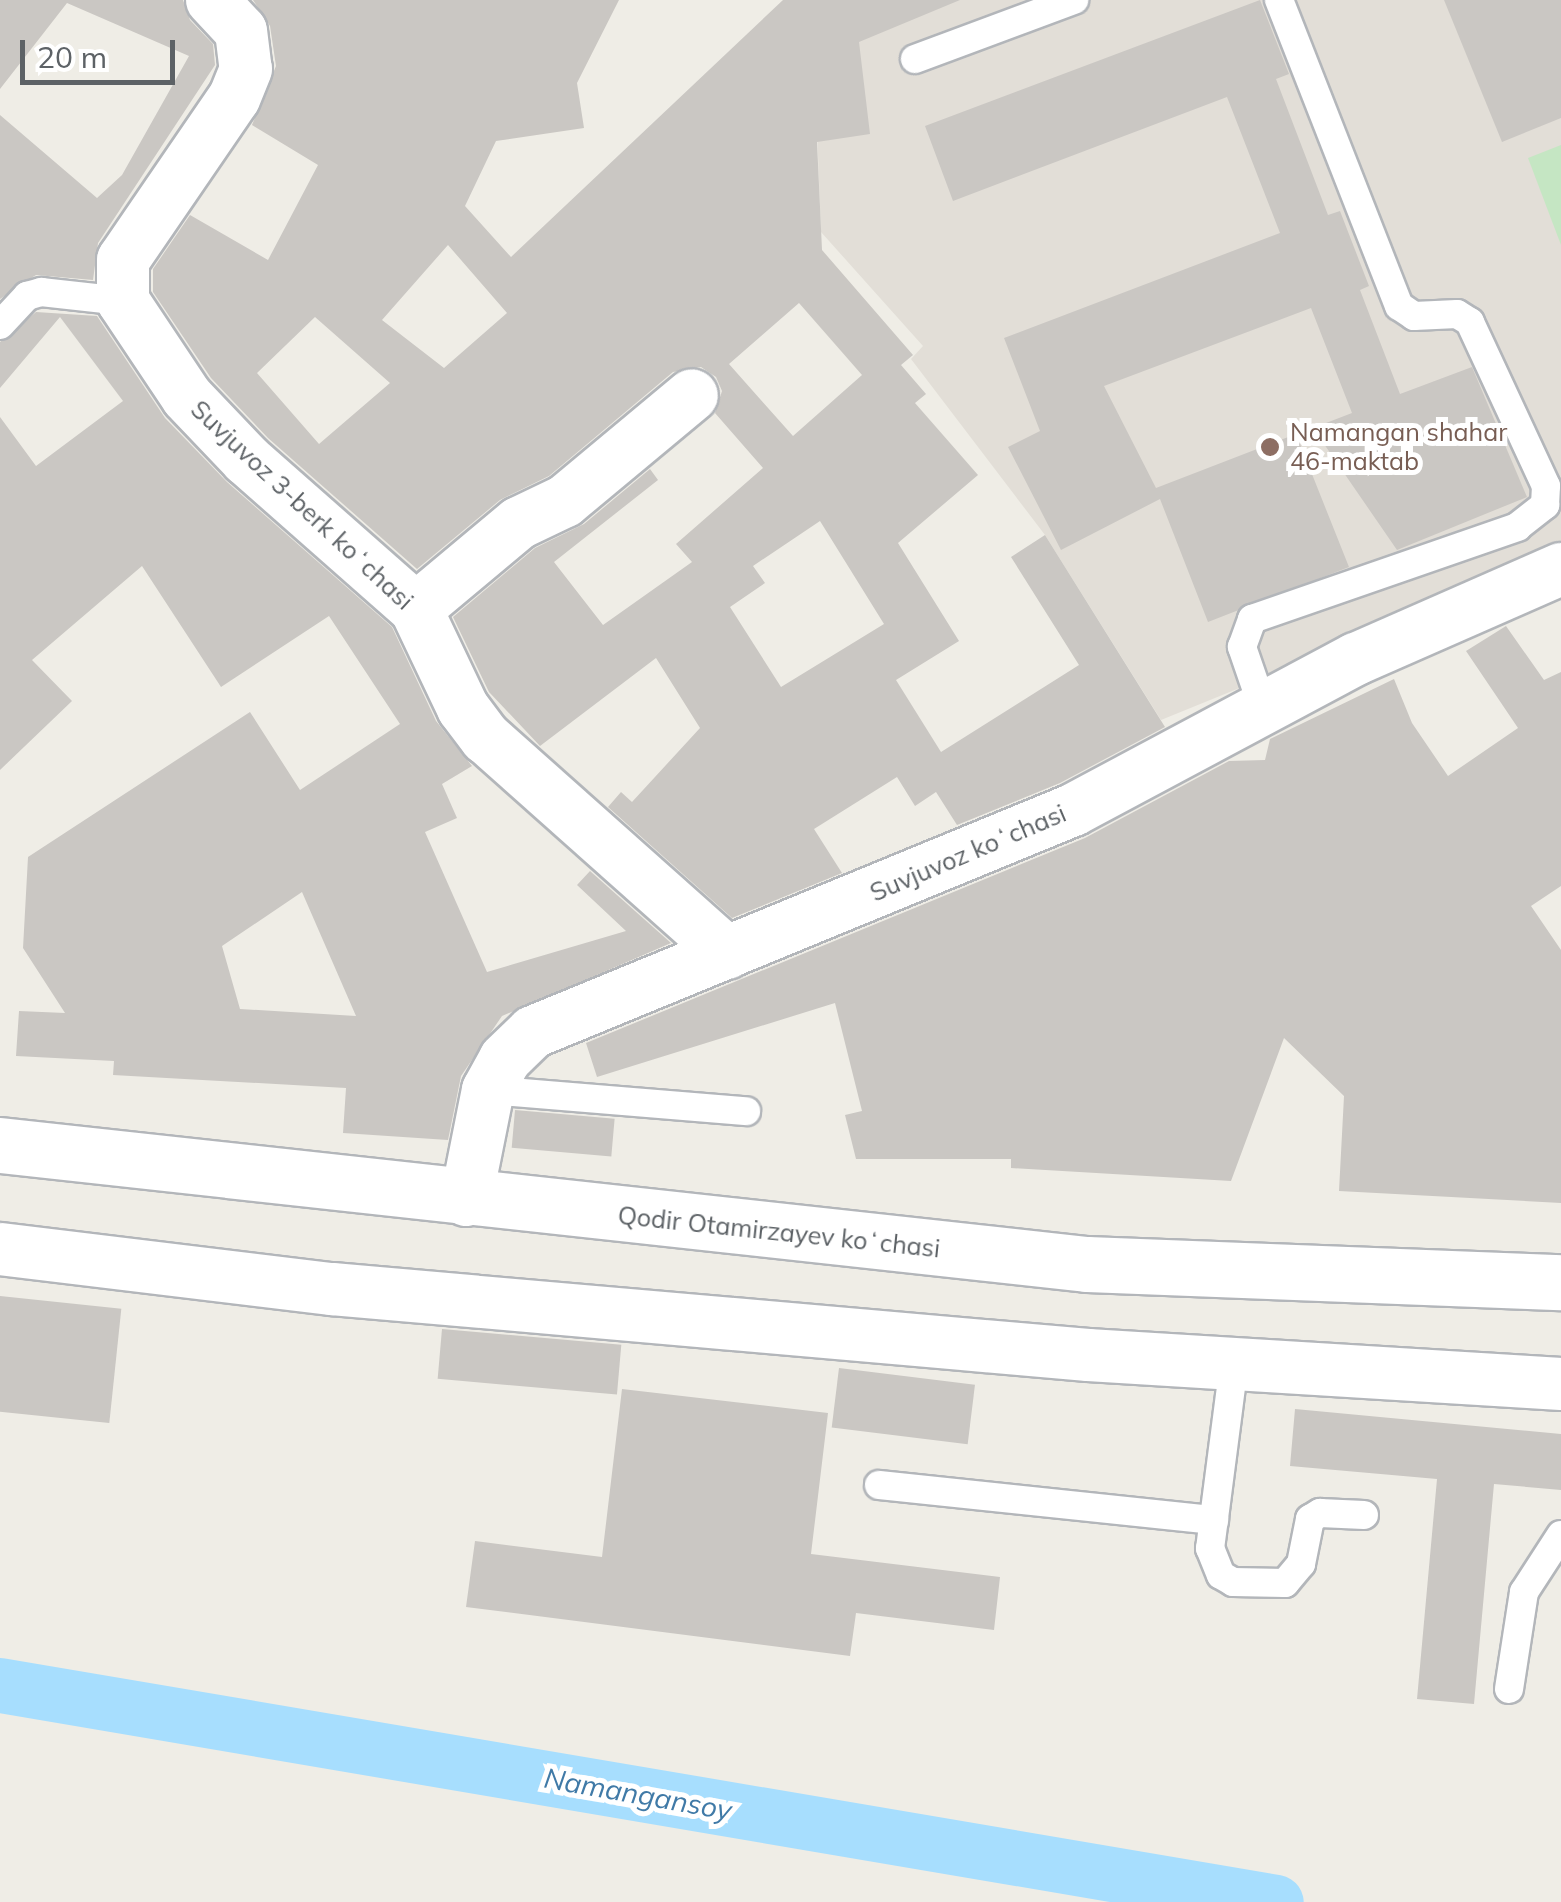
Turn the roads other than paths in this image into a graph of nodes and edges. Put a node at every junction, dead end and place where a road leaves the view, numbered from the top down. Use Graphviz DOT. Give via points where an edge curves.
graph roads {
  1 [pos="212,0"];
  2 [pos="1074,0"];
  3 [pos="1280,0"];
  4 [pos="915,58"];
  5 [pos="122,301"];
  6 [pos="0,325"];
  7 [pos="692,395"];
  8 [pos="1561,570"];
  9 [pos="416,609"];
  10 [pos="1263,708"];
  11 [pos="728,953"];
  12 [pos="488,1090"];
  13 [pos="746,1111"];
  14 [pos="0,1146"];
  15 [pos="466,1200"];
  16 [pos="0,1249"];
  17 [pos="1561,1282"];
  18 [pos="1234,1364"];
  19 [pos="1561,1384"];
  20 [pos="880,1485"];
  21 [pos="1364,1515"];
  22 [pos="1214,1520"];
  23 [pos="1561,1535"];
  24 [pos="1509,1689"];
  1 -- 5 [label="street" via="241,32 246,69 234,98 123,260"];
  2 -- 4 [label="lane"];
  3 -- 10 [label="lane" via="1398,306 1414,316 1456,314 1470,322 1546,486 1545,506 1517,527 1252,619 1242,646"];
  5 -- 6 [label="lane" via="41,292 27,296"];
  5 -- 9 [label="street, Suvjuvoz 3-berk koʻchasi" via="187,396 235,448"];
  7 -- 9 [label="street" via="565,501 519,523"];
  8 -- 10 [label="street, Suvjuvoz koʻchasi" via="1496,593"];
  9 -- 11 [label="street, Suvjuvoz 3-berk koʻchasi" via="463,708 486,738"];
  10 -- 11 [label="street, Suvjuvoz koʻchasi" via="1073,810"];
  11 -- 12 [label="street, Suvjuvoz koʻchasi" via="533,1032"];
  12 -- 13 [label="lane"];
  12 -- 15 [label="street, Suvjuvoz koʻchasi"];
  14 -- 15 [label="main road, Qodir Otamirzayev koʻchasi"];
  15 -- 17 [label="main road, Qodir Otamirzayev koʻchasi" via="1087,1264"];
  16 -- 18 [label="street" via="332,1289"];
  18 -- 19 [label="street"];
  18 -- 22 [label="lane"];
  20 -- 22 [label="lane"];
  21 -- 22 [label="lane" via="1320,1512 1310,1519 1301,1564 1276,1586 1221,1575 1210,1548"];
  23 -- 24 [label="lane" via="1524,1592"];
}
